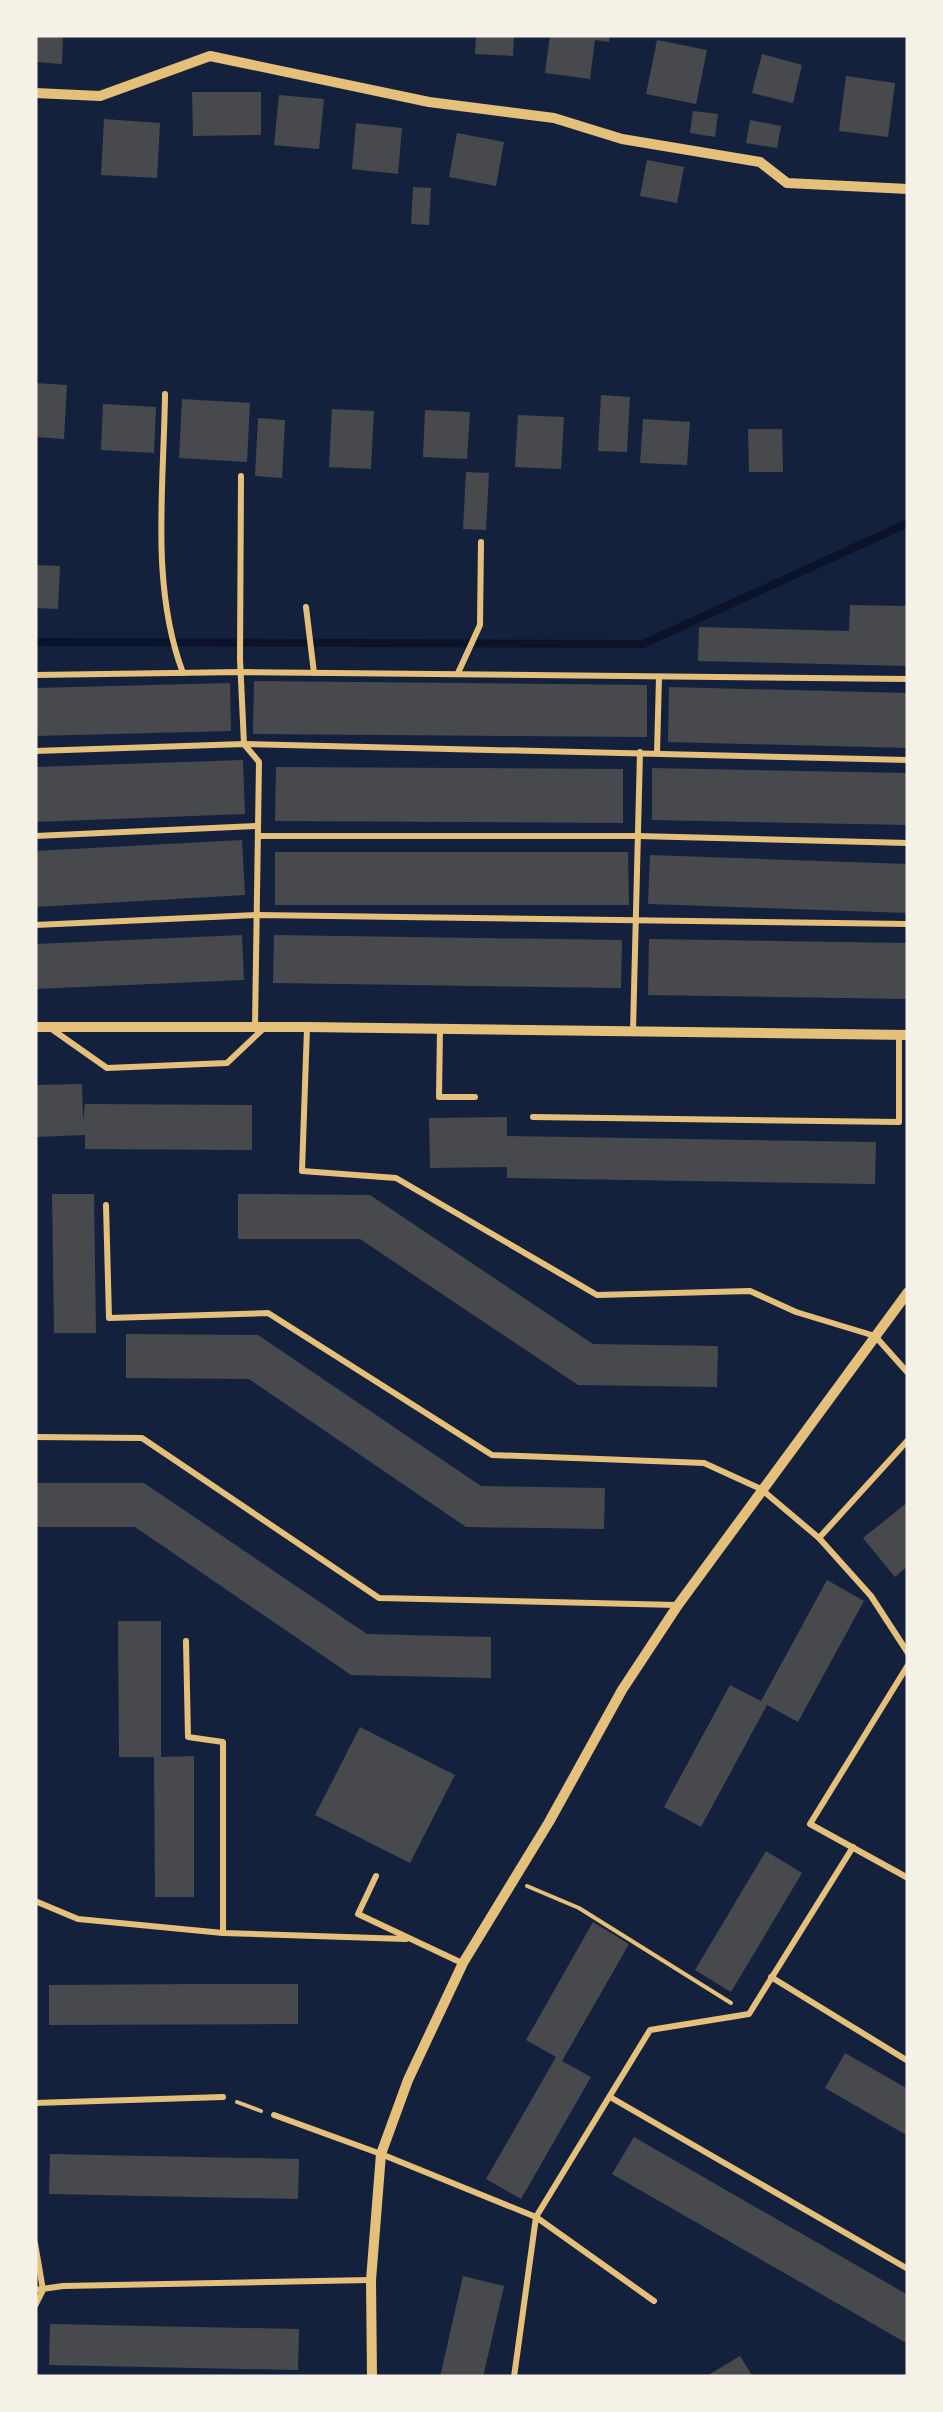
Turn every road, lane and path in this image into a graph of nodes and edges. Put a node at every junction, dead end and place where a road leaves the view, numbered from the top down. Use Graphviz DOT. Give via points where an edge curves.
graph roads {
  1 [pos="35,94"];
  2 [pos="908,189"];
  3 [pos="166,394"];
  4 [pos="241,476"];
  5 [pos="481,542"];
  6 [pos="306,608"];
  7 [pos="242,672"];
  8 [pos="183,673"];
  9 [pos="314,673"];
  10 [pos="458,674"];
  11 [pos="35,675"];
  12 [pos="659,677"];
  13 [pos="908,680"];
  14 [pos="244,744"];
  15 [pos="35,751"];
  16 [pos="640,752"];
  17 [pos="657,752"];
  18 [pos="908,760"];
  19 [pos="258,826"];
  20 [pos="35,836"];
  21 [pos="258,836"];
  22 [pos="638,836"];
  23 [pos="908,843"];
  24 [pos="257,915"];
  25 [pos="637,921"];
  26 [pos="35,924"];
  27 [pos="908,924"];
  28 [pos="35,1027"];
  29 [pos="50,1027"];
  30 [pos="260,1027"];
  31 [pos="307,1027"];
  32 [pos="440,1029"];
  33 [pos="633,1032"];
  34 [pos="904,1035"];
  35 [pos="475,1098"];
  36 [pos="533,1117"];
  37 [pos="106,1205"];
  38 [pos="908,1292"];
  39 [pos="875,1336"];
  40 [pos="908,1373"];
  41 [pos="36,1437"];
  42 [pos="908,1440"];
  43 [pos="761,1490"];
  44 [pos="819,1538"];
  45 [pos="678,1605"];
  46 [pos="186,1641"];
  47 [pos="908,1653"];
  48 [pos="908,1665"];
  49 [pos="853,1846"];
  50 [pos="376,1876"];
  51 [pos="908,1878"];
  52 [pos="513,1880"];
  53 [pos="35,1900"];
  54 [pos="223,1933"];
  55 [pos="406,1939"];
  56 [pos="463,1963"];
  57 [pos="771,1977"];
  58 [pos="749,2014"];
  59 [pos="908,2060"];
  60 [pos="610,2097"];
  61 [pos="223,2098"];
  62 [pos="35,2102"];
  63 [pos="274,2116"];
  64 [pos="381,2154"];
  65 [pos="536,2217"];
  66 [pos="35,2243"];
  67 [pos="908,2269"];
  68 [pos="372,2280"];
  69 [pos="39,2290"];
  70 [pos="654,2301"];
  71 [pos="35,2306"];
  72 [pos="372,2377"];
  73 [pos="514,2377"];
  1 -- 2 [label="street" via="100,96 210,56 760,162 788,183"];
  3 -- 8 [label="lane" via="162,575 165,617"];
  4 -- 7 [label="lane"];
  5 -- 10 [label="lane" via="480,625"];
  6 -- 9 [label="lane"];
  7 -- 8 [label="lane"];
  7 -- 9 [label="lane"];
  7 -- 14 [label="lane"];
  8 -- 11 [label="lane"];
  9 -- 10 [label="lane"];
  10 -- 12 [label="lane"];
  12 -- 13 [label="lane"];
  12 -- 17 [label="lane"];
  14 -- 15 [label="lane"];
  14 -- 16 [label="lane"];
  14 -- 19 [label="lane" via="259,762"];
  16 -- 17 [label="lane"];
  16 -- 22 [label="lane"];
  17 -- 18 [label="lane"];
  19 -- 20 [label="lane"];
  19 -- 21 [label="lane"];
  21 -- 22 [label="lane"];
  21 -- 24 [label="lane"];
  22 -- 23 [label="lane"];
  22 -- 25 [label="lane"];
  24 -- 25 [label="lane"];
  24 -- 26 [label="lane"];
  24 -- 30 [label="lane"];
  25 -- 27 [label="lane"];
  25 -- 33 [label="lane"];
  28 -- 29 [label="street"];
  29 -- 30 [label="street"];
  29 -- 30 [label="lane" via="107,1068 227,1064"];
  30 -- 31 [label="street"];
  31 -- 32 [label="street"];
  31 -- 39 [label="lane" via="302,1171 396,1178 597,1295 750,1291"];
  32 -- 33 [label="street"];
  32 -- 35 [label="lane" via="439,1097"];
  33 -- 34 [label="street"];
  34 -- 36 [label="lane" via="900,1122"];
  37 -- 43 [label="lane" via="110,1318 268,1313 492,1455 704,1463"];
  38 -- 39 [label="street"];
  39 -- 40 [label="lane"];
  39 -- 43 [label="street"];
  41 -- 45 [label="lane" via="142,1438 379,1598"];
  42 -- 44 [label="lane"];
  43 -- 44 [label="lane"];
  43 -- 45 [label="street"];
  44 -- 47 [label="lane" via="871,1596"];
  45 -- 52 [label="street"];
  46 -- 54 [label="lane" via="188,1737 223,1742"];
  48 -- 49 [label="lane" via="810,1824"];
  49 -- 51 [label="lane"];
  49 -- 57 [label="lane"];
  50 -- 55 [label="lane" via="358,1914"];
  52 -- 56 [label="street"];
  52 -- 58 [label="path" via="578,1908"];
  53 -- 54 [label="lane" via="78,1919"];
  54 -- 55 [label="lane"];
  55 -- 56 [label="lane"];
  56 -- 64 [label="street"];
  57 -- 58 [label="lane"];
  57 -- 59 [label="lane"];
  58 -- 60 [label="lane" via="650,2030"];
  60 -- 65 [label="lane"];
  60 -- 67 [label="lane"];
  61 -- 62 [label="lane"];
  61 -- 63 [label="path"];
  63 -- 64 [label="lane"];
  64 -- 65 [label="lane"];
  64 -- 68 [label="street"];
  65 -- 70 [label="lane"];
  65 -- 73 [label="lane"];
  66 -- 69 [label="lane"];
  68 -- 69 [label="lane"];
  68 -- 72 [label="street"];
  69 -- 71 [label="lane"];
}
